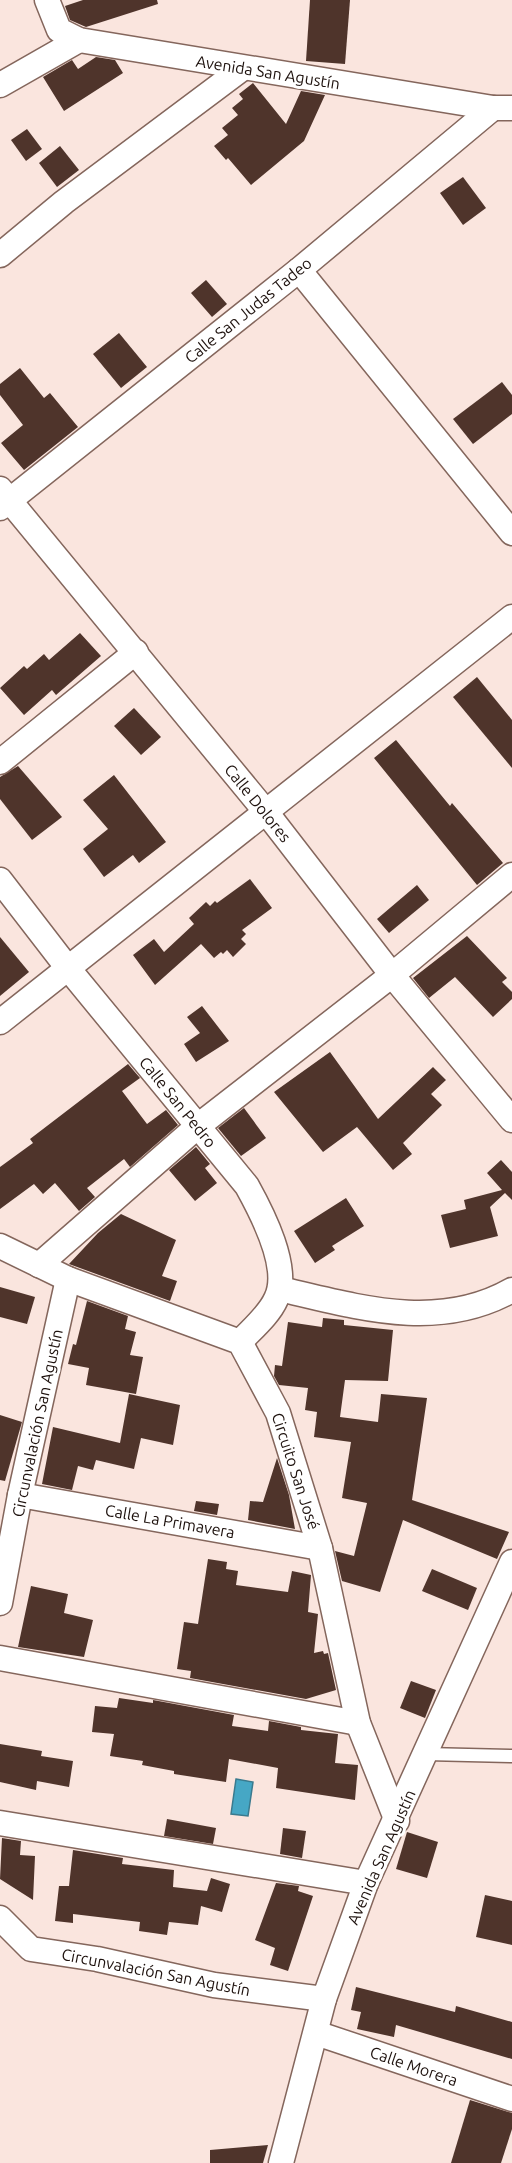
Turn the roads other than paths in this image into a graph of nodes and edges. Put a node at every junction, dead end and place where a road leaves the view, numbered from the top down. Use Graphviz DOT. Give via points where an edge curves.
graph roads {
  1 [pos="46,0"];
  2 [pos="78,40"];
  3 [pos="243,68"];
  4 [pos="0,85"];
  5 [pos="502,108"];
  6 [pos="0,255"];
  7 [pos="299,270"];
  8 [pos="3,499"];
  9 [pos="512,533"];
  10 [pos="512,616"];
  11 [pos="136,652"];
  12 [pos="0,762"];
  13 [pos="266,812"];
  14 [pos="512,875"];
  15 [pos="0,880"];
  16 [pos="67,967"];
  17 [pos="392,975"];
  18 [pos="0,1022"];
  19 [pos="512,1120"];
  20 [pos="198,1126"];
  21 [pos="0,1246"];
  22 [pos="39,1265"];
  23 [pos="68,1279"];
  24 [pos="280,1289"];
  25 [pos="512,1290"];
  26 [pos="240,1342"];
  27 [pos="20,1495"];
  28 [pos="320,1548"];
  29 [pos="512,1562"];
  30 [pos="0,1603"];
  31 [pos="0,1658"];
  32 [pos="358,1723"];
  33 [pos="426,1754"];
  34 [pos="512,1756"];
  35 [pos="397,1821"];
  36 [pos="0,1823"];
  37 [pos="366,1883"];
  38 [pos="0,1918"];
  39 [pos="324,1999"];
  40 [pos="316,2033"];
  41 [pos="512,2099"];
  42 [pos="281,2163"];
  1 -- 2 [label="street, Avenida San Agustín" via="59,30"];
  2 -- 3 [label="street, Avenida San Agustín"];
  2 -- 4 [label="street"];
  3 -- 5 [label="street, Avenida San Agustín"];
  3 -- 6 [label="street"];
  5 -- 7 [label="street, Calle San Judas Tadeo"];
  7 -- 8 [label="street, Calle San Judas Tadeo"];
  7 -- 9 [label="street"];
  8 -- 11 [label="street, Calle Dolores"];
  10 -- 13 [label="street"];
  11 -- 12 [label="street"];
  11 -- 13 [label="street, Calle Dolores"];
  13 -- 16 [label="street"];
  13 -- 17 [label="street, Calle Dolores"];
  14 -- 17 [label="street"];
  15 -- 16 [label="street, Calle San Pedro"];
  16 -- 18 [label="street"];
  16 -- 20 [label="street, Calle San Pedro"];
  17 -- 19 [label="street, Calle Dolores"];
  17 -- 20 [label="street"];
  20 -- 22 [label="street"];
  20 -- 24 [label="street, Calle San Pedro" via="247,1186 263,1214 278,1266"];
  21 -- 22 [label="street"];
  22 -- 23 [label="street"];
  23 -- 26 [label="street"];
  23 -- 27 [label="street, Circunvalación San Agustín"];
  24 -- 25 [label="street" via="369,1310 426,1314 460,1311 493,1301"];
  24 -- 26 [label="street" via="275,1301"];
  26 -- 28 [label="street, Circuito San José" via="278,1413"];
  27 -- 28 [label="street, Calle La Primavera"];
  27 -- 30 [label="street, Circunvalación San Agustín"];
  28 -- 32 [label="street, Circuito San José"];
  29 -- 33 [label="street, Avenida San Agustín"];
  31 -- 32 [label="street"];
  32 -- 35 [label="street, Circuito San José"];
  33 -- 34 [label="lane"];
  33 -- 35 [label="street, Avenida San Agustín"];
  35 -- 37 [label="street, Avenida San Agustín"];
  36 -- 37 [label="street"];
  37 -- 39 [label="street, Avenida San Agustín"];
  38 -- 39 [label="street, Circunvalación San Agustín" via="31,1948 214,1985"];
  39 -- 40 [label="street, Avenida San Agustín"];
  40 -- 41 [label="street, Calle Morera"];
  40 -- 42 [label="street, Avenida San Agustín"];
}
